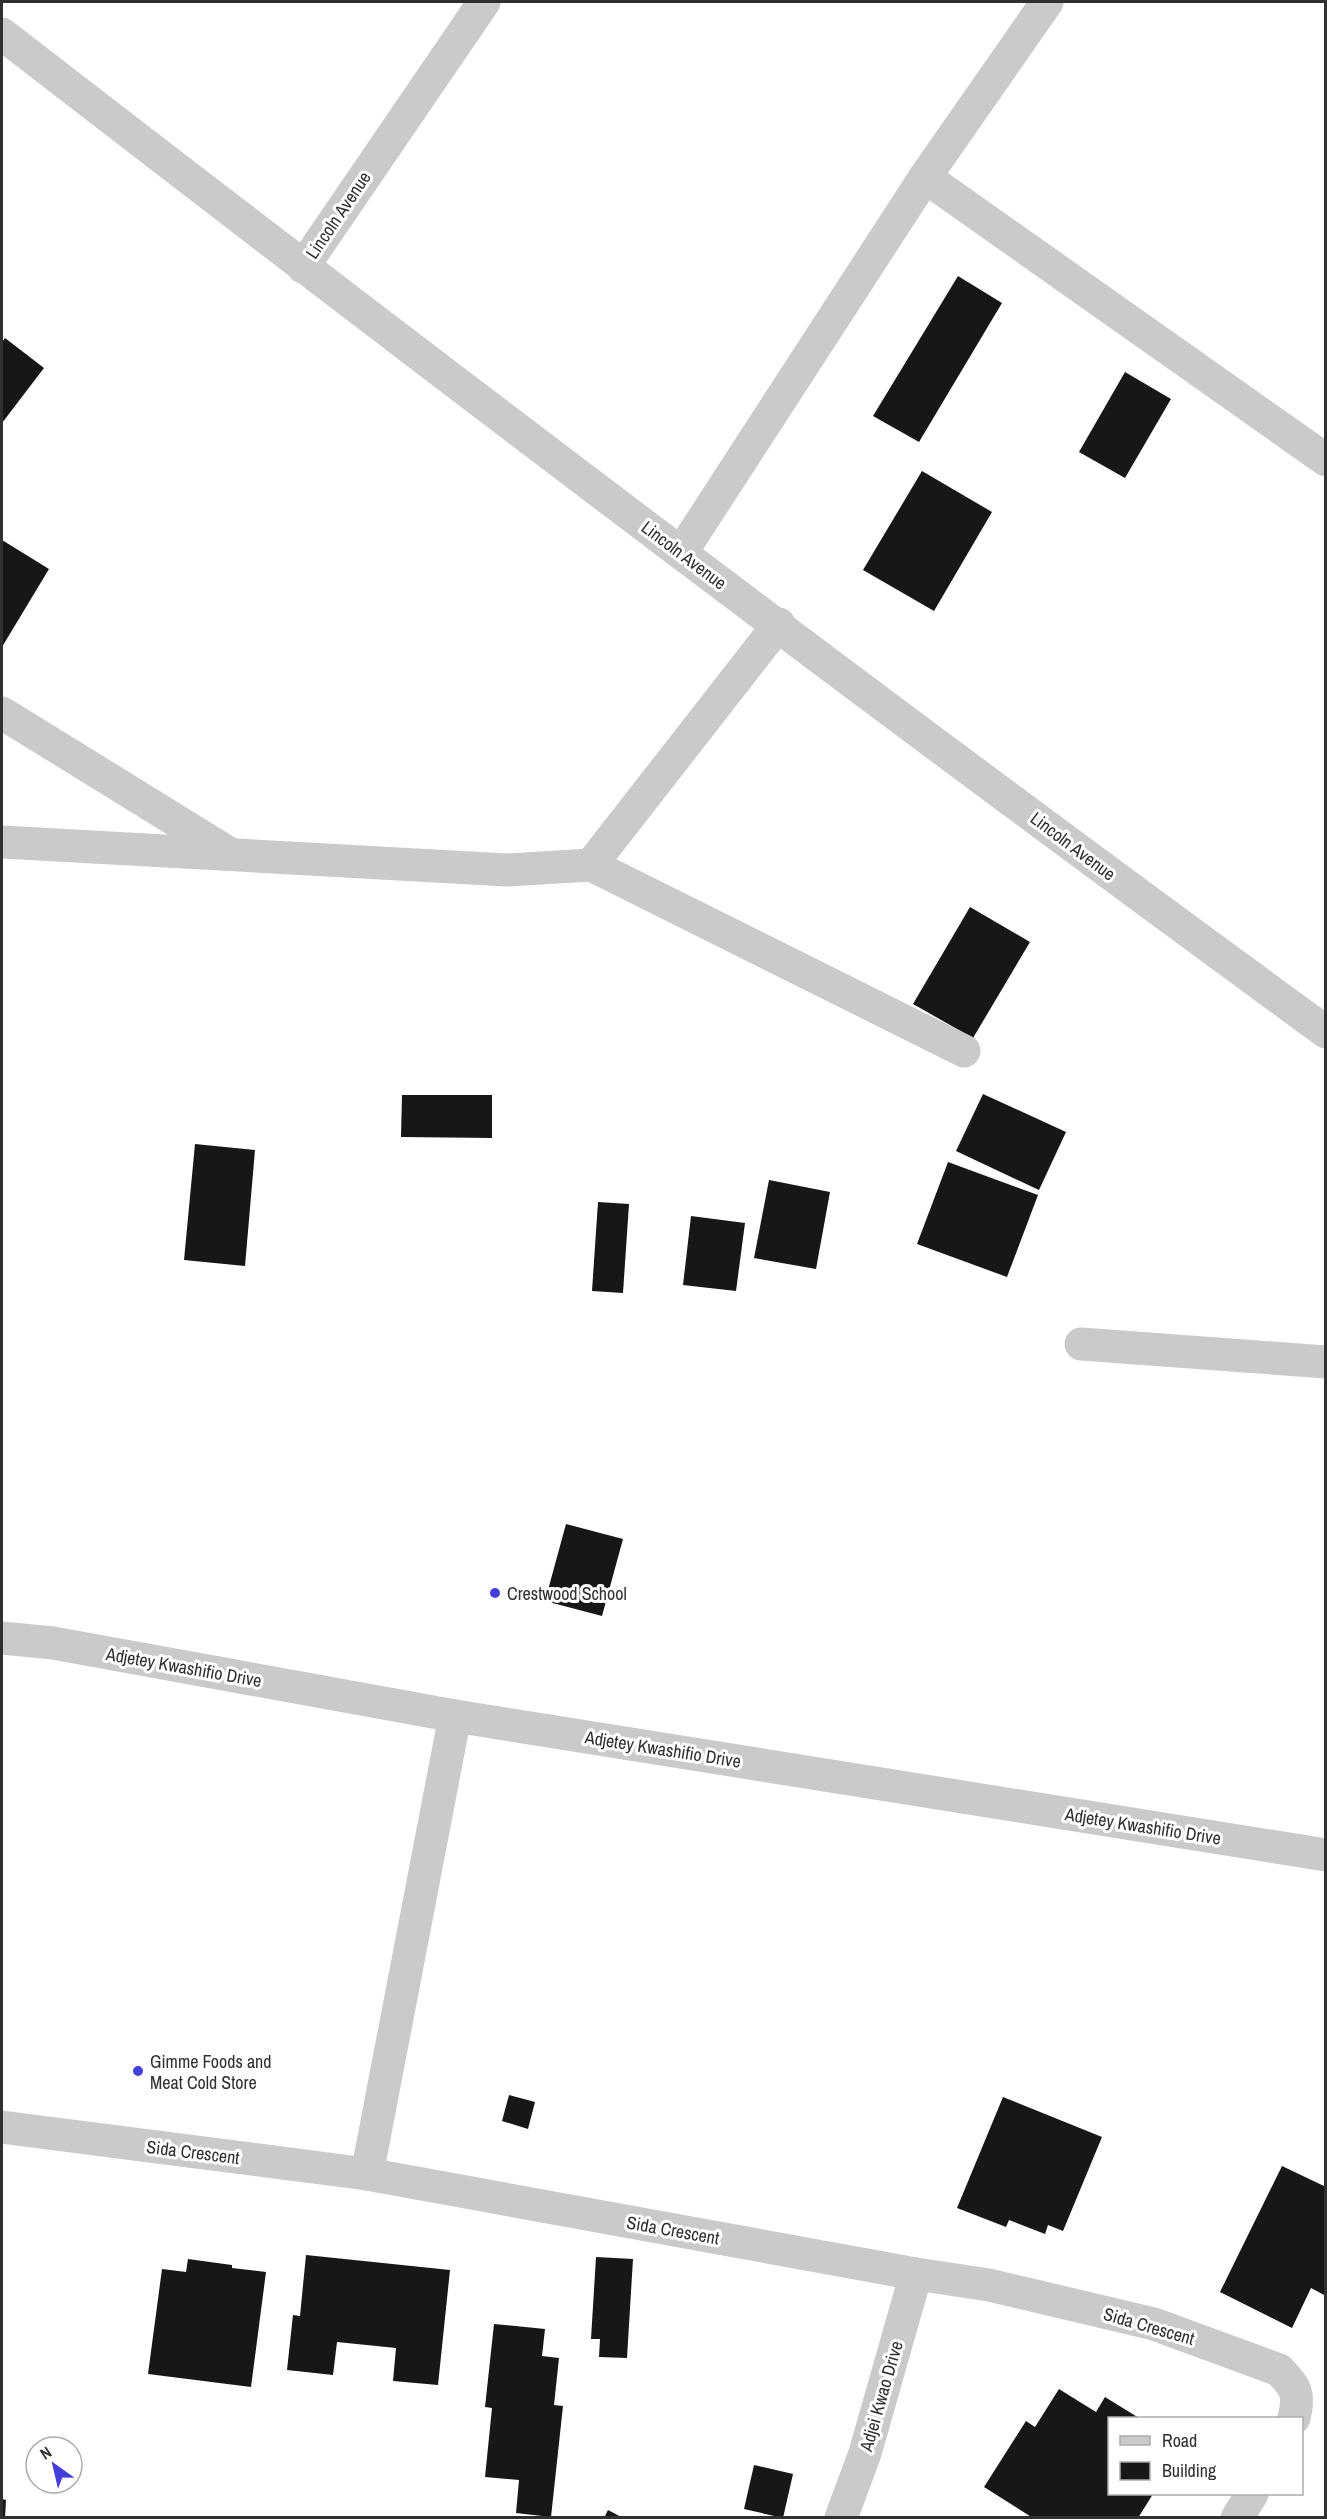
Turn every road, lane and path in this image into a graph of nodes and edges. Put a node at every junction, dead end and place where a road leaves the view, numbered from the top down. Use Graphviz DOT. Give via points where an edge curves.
graph roads {
  1 [pos="484,2"];
  2 [pos="1047,2"];
  3 [pos="2,34"];
  4 [pos="925,177"];
  5 [pos="303,267"];
  6 [pos="1326,460"];
  7 [pos="681,553"];
  8 [pos="779,624"];
  9 [pos="2,713"];
  10 [pos="2,842"];
  11 [pos="231,855"];
  12 [pos="591,865"];
  13 [pos="1326,1032"];
  14 [pos="964,1052"];
  15 [pos="1081,1344"];
  16 [pos="1326,1362"];
  17 [pos="2,1638"];
  18 [pos="454,1716"];
  19 [pos="1326,1855"];
  20 [pos="2,2127"];
  21 [pos="367,2174"];
  22 [pos="916,2274"];
  23 [pos="1294,2417"];
  24 [pos="1251,2495"];
  25 [pos="841,2517"];
  26 [pos="1237,2517"];
  1 -- 5 [label="street, Lincoln Avenue"];
  2 -- 4 [label="street"];
  3 -- 5 [label="street"];
  4 -- 6 [label="street"];
  4 -- 7 [label="street"];
  5 -- 7 [label="street, Lincoln Avenue"];
  7 -- 8 [label="street, Lincoln Avenue"];
  8 -- 12 [label="street"];
  8 -- 13 [label="street, Lincoln Avenue"];
  9 -- 11 [label="street"];
  10 -- 11 [label="street"];
  11 -- 12 [label="street" via="507,870"];
  12 -- 14 [label="street"];
  15 -- 16 [label="street"];
  17 -- 18 [label="street, Adjetey Kwashifio Drive" via="52,1643"];
  18 -- 19 [label="street, Adjetey Kwashifio Drive"];
  18 -- 21 [label="street"];
  20 -- 21 [label="street, Sida Crescent"];
  21 -- 22 [label="street, Sida Crescent"];
  22 -- 23 [label="street, Sida Crescent" via="989,2284 1154,2324 1279,2370 1293,2384 1298,2402"];
  22 -- 25 [label="street, Adjei Kwao Drive" via="865,2453"];
  24 -- 26 [label="street"];
}
